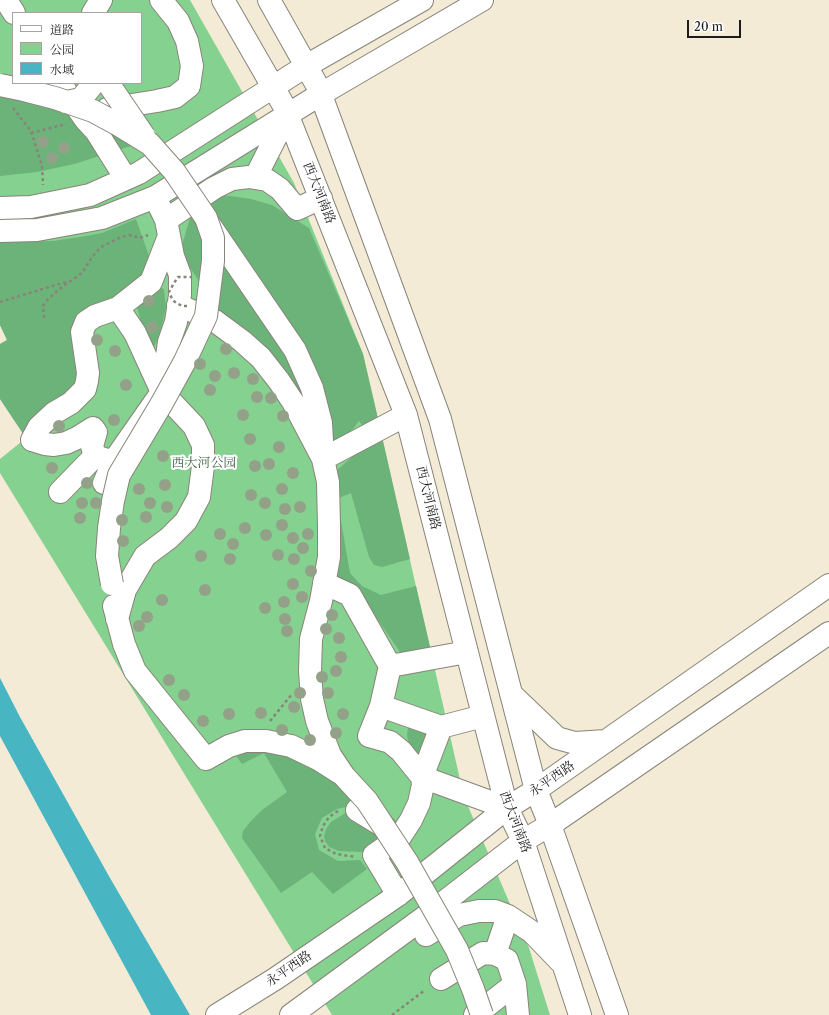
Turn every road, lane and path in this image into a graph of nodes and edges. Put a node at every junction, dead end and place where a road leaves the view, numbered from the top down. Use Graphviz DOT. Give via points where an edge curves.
graph roads {
  1 [pos="6,0"];
  2 [pos="102,0"];
  3 [pos="161,0"];
  4 [pos="223,0"];
  5 [pos="269,0"];
  6 [pos="422,0"];
  7 [pos="482,0"];
  8 [pos="13,12"];
  9 [pos="94,12"];
  10 [pos="306,66"];
  11 [pos="93,84"];
  12 [pos="109,84"];
  13 [pos="274,87"];
  14 [pos="4,94"];
  15 [pos="321,94"];
  16 [pos="73,104"];
  17 [pos="288,114"];
  18 [pos="31,133"];
  19 [pos="150,144"];
  20 [pos="193,173"];
  21 [pos="255,178"];
  22 [pos="126,179"];
  23 [pos="205,194"];
  24 [pos="155,197"];
  25 [pos="321,198"];
  26 [pos="45,204"];
  27 [pos="0,208"];
  28 [pos="206,218"];
  29 [pos="167,229"];
  30 [pos="0,231"];
  31 [pos="178,277"];
  32 [pos="73,280"];
  33 [pos="0,302"];
  34 [pos="184,306"];
  35 [pos="118,308"];
  36 [pos="44,318"];
  37 [pos="162,392"];
  38 [pos="406,415"];
  39 [pos="104,459"];
  40 [pos="323,459"];
  41 [pos="104,483"];
  42 [pos="60,492"];
  43 [pos="324,583"];
  44 [pos="829,585"];
  45 [pos="117,619"];
  46 [pos="829,633"];
  47 [pos="467,652"];
  48 [pos="390,666"];
  49 [pos="310,672"];
  50 [pos="511,694"];
  51 [pos="381,706"];
  52 [pos="483,716"];
  53 [pos="441,727"];
  54 [pos="607,740"];
  55 [pos="254,741"];
  56 [pos="344,776"];
  57 [pos="422,777"];
  58 [pos="536,790"];
  59 [pos="507,808"];
  60 [pos="357,810"];
  61 [pos="550,825"];
  62 [pos="385,827"];
  63 [pos="523,841"];
  64 [pos="347,856"];
  65 [pos="398,895"];
  66 [pos="508,916"];
  67 [pos="396,939"];
  68 [pos="495,954"];
  69 [pos="563,963"];
  70 [pos="463,965"];
  71 [pos="441,979"];
  72 [pos="515,984"];
  73 [pos="216,1015"];
  74 [pos="291,1015"];
  75 [pos="392,1015"];
  76 [pos="475,1015"];
  77 [pos="482,1015"];
  78 [pos="518,1015"];
  79 [pos="580,1015"];
  80 [pos="617,1015"];
  1 -- 8 [label="street"];
  2 -- 9 [label="street"];
  3 -- 16 [label="street" via="178,21 187,41 192,66 189,86 175,97 157,101"];
  4 -- 13 [label="street, 西大河南路"];
  5 -- 10 [label="street"];
  6 -- 10 [label="street"];
  7 -- 15 [label="street"];
  10 -- 13 [label="street"];
  10 -- 15 [label="street"];
  11 -- 16 [label="street, bridge" via="81,99"];
  12 -- 19 [label="street, bridge"];
  13 -- 17 [label="street, 西大河南路"];
  13 -- 22 [label="street"];
  14 -- 16 [label="street, bridge" via="24,90"];
  14 -- 18 [label="path"];
  15 -- 17 [label="street"];
  15 -- 50 [label="street" via="440,419"];
  16 -- 18 [label="path"];
  16 -- 19 [label="street, bridge" via="94,111"];
  16 -- 22 [label="street" via="96,131"];
  17 -- 20 [label="street"];
  17 -- 21 [label="street"];
  17 -- 25 [label="street, 西大河南路"];
  18 -- 26 [label="path" via="42,166"];
  19 -- 28 [label="street, bridge" via="174,171"];
  20 -- 23 [label="street"];
  20 -- 24 [label="street"];
  21 -- 23 [label="street" via="232,180"];
  21 -- 25 [label="street" via="267,180 280,189 298,208"];
  22 -- 26 [label="street" via="90,195"];
  23 -- 29 [label="street"];
  24 -- 29 [label="street"];
  24 -- 30 [label="street" via="102,218 37,230"];
  25 -- 38 [label="street, 西大河南路"];
  26 -- 27 [label="street"];
  28 -- 40 [label="street, bridge" via="295,350 312,388 321,423"];
  28 -- 45 [label="street, bridge" via="213,238 213,261 206,316 185,361 120,475 112,501 107,556"];
  29 -- 32 [label="path" via="140,238 130,235 110,242 101,247 82,274"];
  29 -- 34 [label="street" via="180,275 180,295"];
  29 -- 35 [label="street" via="151,282"];
  31 -- 34 [label="path, bridge" via="169,292 175,302"];
  32 -- 33 [label="path"];
  32 -- 36 [label="path" via="47,300"];
  34 -- 37 [label="street" via="169,342"];
  34 -- 40 [label="street" via="215,321 261,358 293,402"];
  35 -- 37 [label="street" via="135,333"];
  35 -- 39 [label="street" via="86,322 82,332 88,373 84,389 39,427 32,440 54,445 66,443 92,428 96,432 92,446"];
  37 -- 39 [label="street"];
  37 -- 45 [label="street" via="194,426 203,445 199,497 186,520 169,538 145,556 125,590"];
  38 -- 40 [label="street"];
  38 -- 47 [label="street, 西大河南路"];
  39 -- 41 [label="street"];
  39 -- 42 [label="street"];
  40 -- 43 [label="street" via="328,482 329,526 329,557"];
  43 -- 48 [label="street" via="350,595"];
  43 -- 49 [label="street" via="311,639"];
  44 -- 54 [label="street, 永平西路"];
  45 -- 55 [label="street" via="135,671 206,759 229,746"];
  46 -- 61 [label="street"];
  47 -- 48 [label="street"];
  47 -- 52 [label="street, 西大河南路"];
  48 -- 51 [label="street"];
  49 -- 55 [label="path"];
  49 -- 56 [label="street" via="317,721 330,755"];
  50 -- 54 [label="street" via="557,738 576,743"];
  50 -- 58 [label="street"];
  51 -- 53 [label="street"];
  51 -- 57 [label="street" via="369,736 390,742 406,756"];
  52 -- 53 [label="street"];
  52 -- 59 [label="street, 西大河南路"];
  53 -- 57 [label="street"];
  54 -- 58 [label="street, 永平西路"];
  55 -- 56 [label="street" via="291,746"];
  56 -- 62 [label="street, bridge" via="367,801"];
  57 -- 59 [label="street"];
  57 -- 65 [label="street" via="419,803 404,831 400,837 374,854"];
  58 -- 59 [label="street, 永平西路"];
  58 -- 61 [label="street"];
  59 -- 63 [label="street, 西大河南路"];
  59 -- 65 [label="street, 永平西路"];
  60 -- 62 [label="street"];
  60 -- 64 [label="path" via="338,811 329,817 320,836 325,848"];
  61 -- 63 [label="street"];
  61 -- 80 [label="street"];
  62 -- 70 [label="street, bridge" via="438,916"];
  63 -- 67 [label="street"];
  63 -- 69 [label="street, 西大河南路"];
  65 -- 73 [label="street, 永平西路" via="275,979"];
  66 -- 67 [label="street" via="495,911 459,915 418,939"];
  66 -- 68 [label="street"];
  66 -- 69 [label="street" via="532,932"];
  67 -- 74 [label="street"];
  68 -- 70 [label="street" via="483,953"];
  68 -- 72 [label="street" via="507,960"];
  69 -- 79 [label="street, 西大河南路"];
  70 -- 71 [label="street"];
  70 -- 77 [label="street, bridge"];
  71 -- 75 [label="path"];
  72 -- 76 [label="street"];
  72 -- 78 [label="street"];
}
